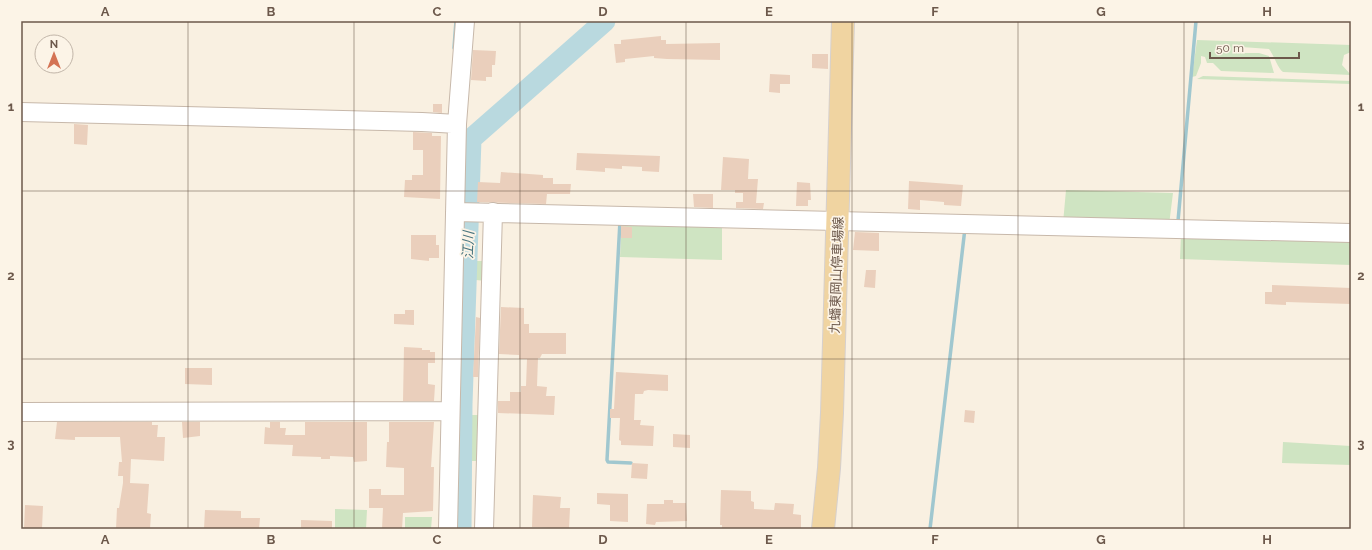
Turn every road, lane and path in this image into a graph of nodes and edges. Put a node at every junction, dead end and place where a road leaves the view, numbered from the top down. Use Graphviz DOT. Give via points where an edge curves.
graph roads {
  1 [pos="465,21"];
  2 [pos="842,21"];
  3 [pos="21,112"];
  4 [pos="452,125"];
  5 [pos="455,212"];
  6 [pos="491,214"];
  7 [pos="837,221"];
  8 [pos="1351,233"];
  9 [pos="445,411"];
  10 [pos="21,412"];
  11 [pos="448,529"];
  12 [pos="484,529"];
  13 [pos="822,529"];
  1 -- 4 [label="street"];
  2 -- 7 [label="main road, 九蟠東岡山停車場線"];
  3 -- 4 [label="street" via="422,122"];
  4 -- 5 [label="street"];
  5 -- 6 [label="street"];
  5 -- 9 [label="street"];
  6 -- 7 [label="street"];
  6 -- 12 [label="street"];
  7 -- 8 [label="street"];
  7 -- 13 [label="main road, 九蟠東岡山停車場線" via="832,421"];
  9 -- 10 [label="street"];
  9 -- 11 [label="street"];
}
